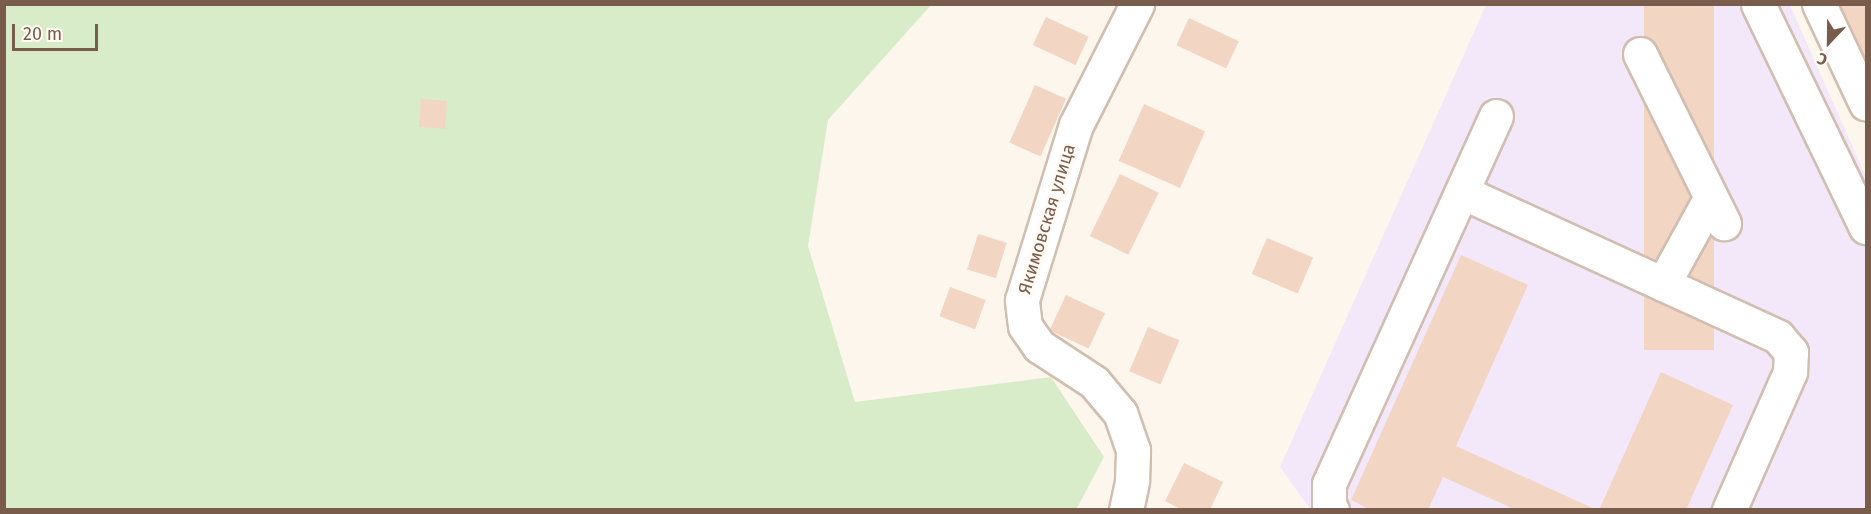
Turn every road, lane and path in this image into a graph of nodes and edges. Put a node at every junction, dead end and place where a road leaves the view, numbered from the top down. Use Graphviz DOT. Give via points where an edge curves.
graph roads {
  1 [pos="1137,4"];
  2 [pos="1758,4"];
  3 [pos="1819,4"];
  4 [pos="1640,54"];
  5 [pos="1866,104"];
  6 [pos="1496,116"];
  7 [pos="1462,192"];
  8 [pos="1866,227"];
  9 [pos="1663,284"];
  10 [pos="1126,510"];
  11 [pos="1332,510"];
  12 [pos="1729,510"];
  1 -- 10 [label="street, Якимовская улица" via="1076,125 1022,300 1025,326 1039,346 1095,382 1120,413 1133,450"];
  2 -- 8 [label="street"];
  3 -- 5 [label="street"];
  4 -- 9 [label="street" via="1718,210"];
  6 -- 7 [label="street"];
  7 -- 9 [label="street"];
  7 -- 11 [label="street" via="1329,484"];
  9 -- 12 [label="street" via="1778,337 1791,352 1790,372"];
}
